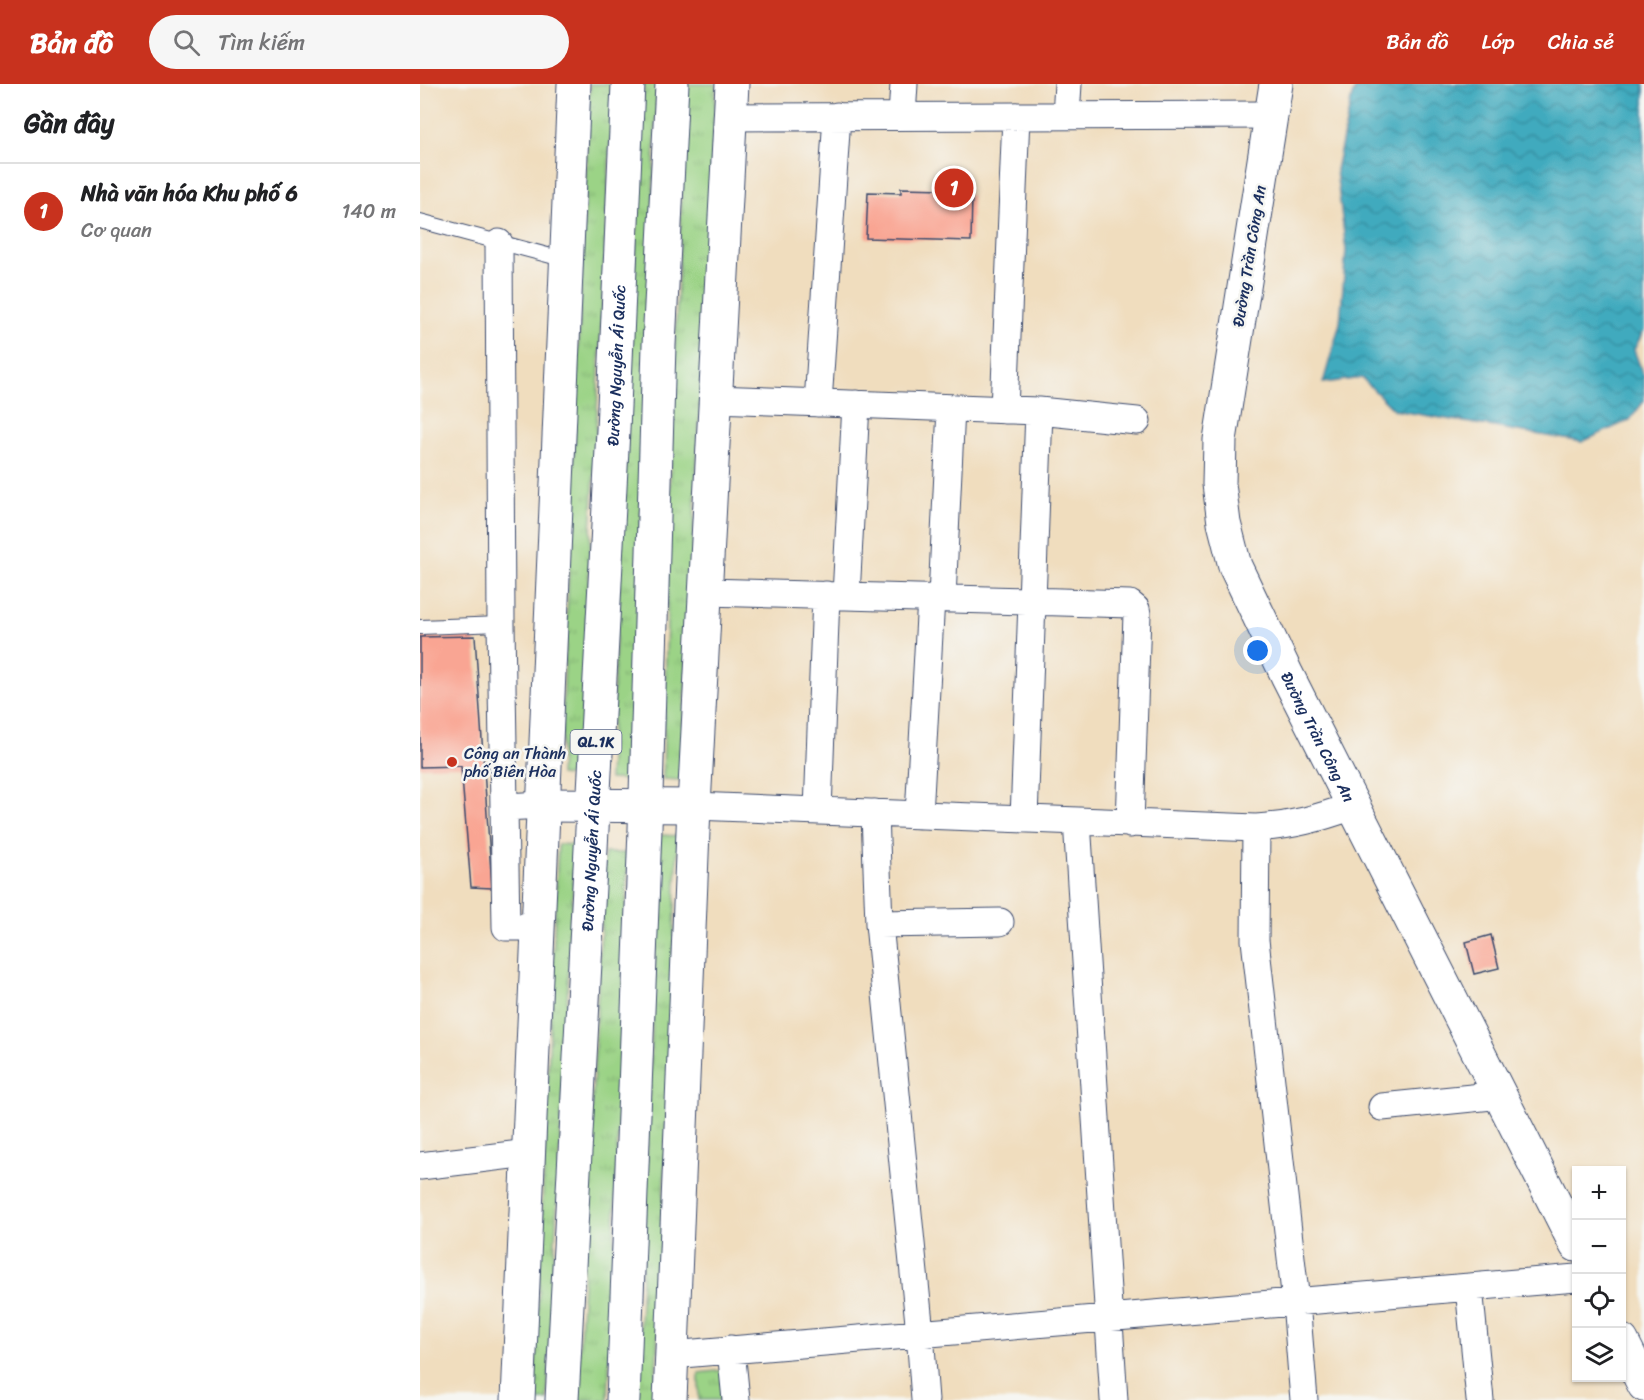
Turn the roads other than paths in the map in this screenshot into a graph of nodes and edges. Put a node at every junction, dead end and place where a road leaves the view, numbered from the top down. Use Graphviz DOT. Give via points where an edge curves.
graph roads {
  1 [pos="574,84"];
  2 [pos="628,84"];
  3 [pos="672,84"];
  4 [pos="732,84"];
  5 [pos="904,84"];
  6 [pos="1068,84"];
  7 [pos="1274,99"];
  8 [pos="837,116"];
  9 [pos="902,116"];
  10 [pos="1016,116"];
  11 [pos="1066,116"];
  12 [pos="730,117"];
  13 [pos="420,221"];
  14 [pos="499,243"];
  15 [pos="566,260"];
  16 [pos="714,399"];
  17 [pos="818,403"];
  18 [pos="856,404"];
  19 [pos="951,408"];
  20 [pos="1004,410"];
  21 [pos="1039,411"];
  22 [pos="1137,421"];
  23 [pos="706,592"];
  24 [pos="836,596"];
  25 [pos="937,598"];
  26 [pos="1031,601"];
  27 [pos="501,624"];
  28 [pos="420,627"];
  29 [pos="544,805"];
  30 [pos="592,805"];
  31 [pos="646,806"];
  32 [pos="694,806"];
  33 [pos="504,807"];
  34 [pos="1353,807"];
  35 [pos="818,811"];
  36 [pos="875,813"];
  37 [pos="919,815"];
  38 [pos="1024,819"];
  39 [pos="1077,821"];
  40 [pos="1130,824"];
  41 [pos="1256,828"];
  42 [pos="1000,922"];
  43 [pos="879,924"];
  44 [pos="538,927"];
  45 [pos="1502,1095"];
  46 [pos="1382,1107"];
  47 [pos="528,1153"];
  48 [pos="420,1166"];
  49 [pos="1572,1237"];
  50 [pos="1572,1278"];
  51 [pos="1469,1287"];
  52 [pos="1296,1302"];
  53 [pos="1108,1318"];
  54 [pos="920,1333"];
  55 [pos="731,1349"];
  56 [pos="1626,1349"];
  57 [pos="671,1354"];
  58 [pos="1644,1385"];
  59 [pos="518,1400"];
  60 [pos="562,1400"];
  61 [pos="623,1400"];
  62 [pos="670,1400"];
  63 [pos="736,1400"];
  64 [pos="925,1400"];
  65 [pos="1114,1400"];
  66 [pos="1304,1400"];
  67 [pos="1480,1400"];
  1 -- 15 [label="main road, QL.1K"];
  2 -- 30 [label="main road, Đường Nguyễn Ái Quốc / QL.1K"];
  3 -- 31 [label="main road" via="659,357"];
  4 -- 12 [label="main road"];
  5 -- 9 [label="street"];
  6 -- 11 [label="street"];
  7 -- 11 [label="street"];
  7 -- 34 [label="main road, Đường Trần Công An" via="1220,440 1219,484 1235,566"];
  8 -- 9 [label="street"];
  8 -- 12 [label="street"];
  8 -- 17 [label="street"];
  9 -- 10 [label="street"];
  10 -- 11 [label="street"];
  10 -- 20 [label="street"];
  12 -- 16 [label="main road"];
  13 -- 14 [label="lane"];
  14 -- 15 [label="lane"];
  14 -- 27 [label="street"];
  15 -- 29 [label="main road, QL.1K"];
  16 -- 17 [label="street"];
  16 -- 23 [label="main road"];
  17 -- 18 [label="street"];
  18 -- 19 [label="street"];
  18 -- 24 [label="street"];
  19 -- 20 [label="street"];
  19 -- 25 [label="street"];
  20 -- 21 [label="street"];
  21 -- 22 [label="street"];
  21 -- 26 [label="street"];
  23 -- 24 [label="street"];
  23 -- 32 [label="main road"];
  24 -- 25 [label="street"];
  24 -- 35 [label="street"];
  25 -- 26 [label="street"];
  25 -- 37 [label="street"];
  26 -- 38 [label="street"];
  26 -- 40 [label="street" via="1124,603 1136,609"];
  27 -- 28 [label="lane"];
  27 -- 33 [label="street"];
  29 -- 30 [label="main road"];
  29 -- 33 [label="street"];
  29 -- 44 [label="main road, QL.1K"];
  30 -- 31 [label="main road"];
  30 -- 60 [label="main road, Đường Nguyễn Ái Quốc / QL.1K"];
  31 -- 32 [label="main road"];
  31 -- 61 [label="main road"];
  32 -- 35 [label="street"];
  32 -- 57 [label="main road"];
  33 -- 44 [label="street" via="506,927"];
  34 -- 41 [label="street" via="1311,821"];
  34 -- 45 [label="main road, Đường Trần Công An"];
  35 -- 36 [label="street"];
  36 -- 37 [label="street"];
  36 -- 43 [label="street"];
  37 -- 38 [label="street"];
  38 -- 39 [label="street"];
  39 -- 40 [label="street"];
  39 -- 53 [label="street"];
  40 -- 41 [label="street"];
  41 -- 52 [label="street" via="1255,940"];
  42 -- 43 [label="street"];
  43 -- 54 [label="street"];
  44 -- 47 [label="main road, QL.1K"];
  45 -- 46 [label="street"];
  45 -- 49 [label="main road, Đường Trần Công An"];
  47 -- 48 [label="street"];
  47 -- 59 [label="main road, QL.1K"];
  50 -- 51 [label="street"];
  51 -- 52 [label="street"];
  51 -- 67 [label="street"];
  52 -- 53 [label="street"];
  52 -- 66 [label="street"];
  53 -- 54 [label="street"];
  53 -- 65 [label="street"];
  54 -- 55 [label="street"];
  54 -- 64 [label="street"];
  55 -- 57 [label="street"];
  55 -- 63 [label="street"];
  56 -- 58 [label="main road"];
  57 -- 62 [label="main road"];
}
